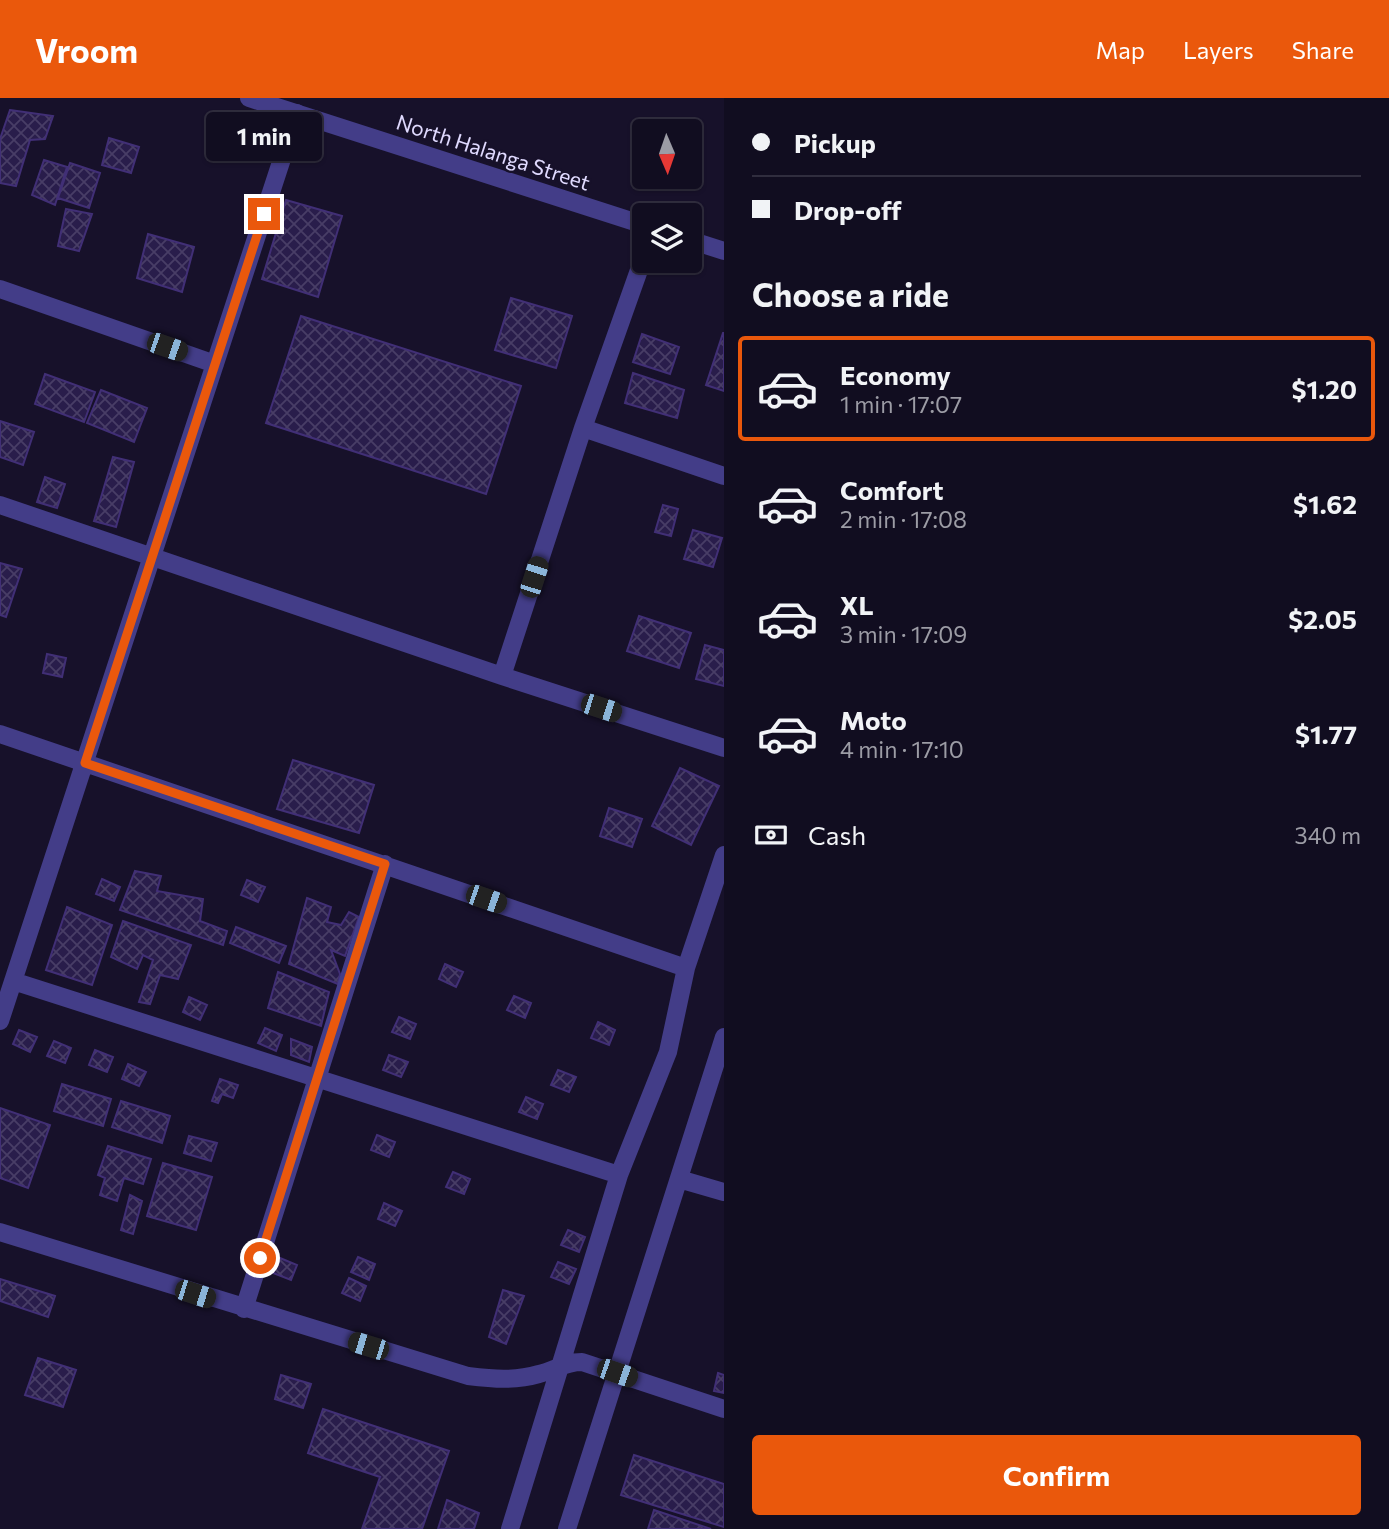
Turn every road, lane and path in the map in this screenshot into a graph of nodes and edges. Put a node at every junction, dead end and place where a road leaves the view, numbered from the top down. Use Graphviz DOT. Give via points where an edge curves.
graph roads {
  1 [pos="249,98"];
  2 [pos="297,113"];
  3 [pos="632,221"];
  4 [pos="702,244"];
  5 [pos="724,251"];
  6 [pos="638,273"];
  7 [pos="0,289"];
  8 [pos="215,364"];
  9 [pos="583,428"];
  10 [pos="724,475"];
  11 [pos="0,505"];
  12 [pos="154,558"];
  13 [pos="502,676"];
  14 [pos="0,734"];
  15 [pos="724,748"];
  16 [pos="85,763"];
  17 [pos="724,855"];
  18 [pos="385,864"];
  19 [pos="686,968"];
  20 [pos="13,981"];
  21 [pos="0,1021"];
  22 [pos="724,1037"];
  23 [pos="317,1079"];
  24 [pos="619,1175"];
  25 [pos="679,1179"];
  26 [pos="724,1192"];
  27 [pos="0,1232"];
  28 [pos="244,1309"];
  29 [pos="562,1364"];
  30 [pos="617,1373"];
  31 [pos="724,1409"];
  32 [pos="510,1529"];
  33 [pos="567,1529"];
  1 -- 2 [label="street, North Halanga Street"];
  2 -- 3 [label="street, North Halanga Street"];
  2 -- 8 [label="street"];
  4 -- 5 [label="street"];
  6 -- 9 [label="street"];
  7 -- 8 [label="street"];
  8 -- 12 [label="street"];
  9 -- 10 [label="street"];
  9 -- 13 [label="street"];
  11 -- 12 [label="street"];
  12 -- 13 [label="street"];
  12 -- 16 [label="street"];
  13 -- 15 [label="street"];
  14 -- 16 [label="street"];
  16 -- 18 [label="street"];
  16 -- 20 [label="street"];
  17 -- 19 [label="street"];
  18 -- 19 [label="street"];
  18 -- 23 [label="street"];
  19 -- 24 [label="street" via="657,1085"];
  20 -- 21 [label="street"];
  20 -- 23 [label="street"];
  22 -- 25 [label="street"];
  23 -- 24 [label="street"];
  23 -- 28 [label="street"];
  24 -- 29 [label="street"];
  25 -- 26 [label="street"];
  25 -- 30 [label="street"];
  27 -- 28 [label="street"];
  28 -- 29 [label="street" via="468,1376 507,1380 541,1374"];
  29 -- 30 [label="street" via="582,1362"];
  29 -- 32 [label="street"];
  30 -- 31 [label="street"];
  30 -- 33 [label="street"];
}
